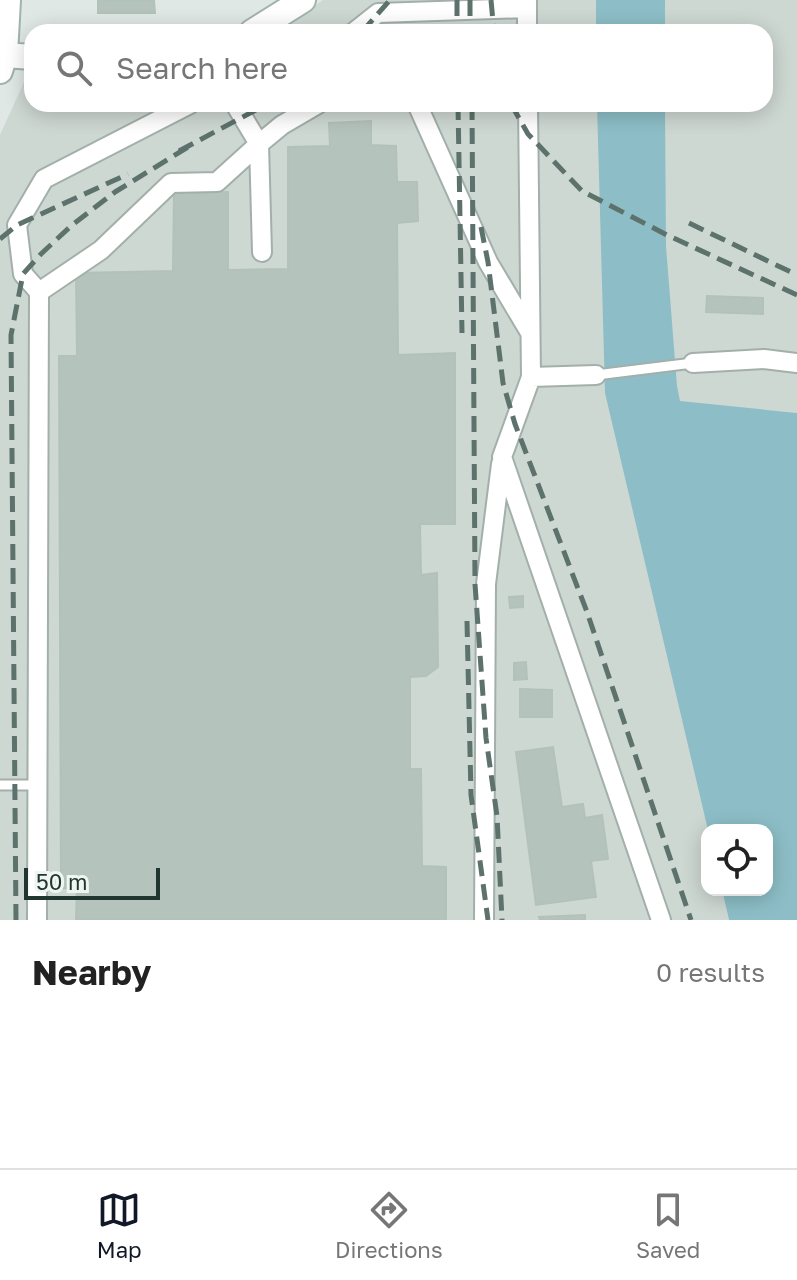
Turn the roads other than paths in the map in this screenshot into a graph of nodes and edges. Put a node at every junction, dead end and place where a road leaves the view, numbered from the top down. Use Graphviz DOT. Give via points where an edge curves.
graph roads {
  1 [pos="8,0"];
  2 [pos="303,0"];
  3 [pos="527,4"];
  4 [pos="265,24"];
  5 [pos="364,24"];
  6 [pos="24,58"];
  7 [pos="2,59"];
  8 [pos="174,112"];
  9 [pos="240,112"];
  10 [pos="304,112"];
  11 [pos="421,112"];
  12 [pos="528,112"];
  13 [pos="259,144"];
  14 [pos="262,252"];
  15 [pos="39,292"];
  16 [pos="531,333"];
  17 [pos="693,363"];
  18 [pos="797,363"];
  19 [pos="596,375"];
  20 [pos="531,377"];
  21 [pos="502,457"];
  22 [pos="0,785"];
  23 [pos="38,785"];
  24 [pos="37,920"];
  25 [pos="484,920"];
  26 [pos="661,920"];
  1 -- 7 [label="street"];
  2 -- 4 [label="street"];
  3 -- 5 [label="street" via="378,13"];
  6 -- 7 [label="street"];
  8 -- 15 [label="street" via="44,179 17,225 23,274"];
  9 -- 13 [label="street"];
  10 -- 13 [label="street"];
  11 -- 16 [label="street" via="488,262"];
  12 -- 16 [label="street"];
  13 -- 14 [label="street"];
  13 -- 15 [label="street" via="217,182 171,183 101,250"];
  15 -- 23 [label="street"];
  16 -- 20 [label="street"];
  17 -- 18 [label="street"];
  17 -- 19 [label="lane"];
  19 -- 20 [label="street"];
  20 -- 21 [label="street"];
  21 -- 25 [label="street" via="486,584"];
  21 -- 26 [label="street"];
  22 -- 23 [label="lane"];
  23 -- 24 [label="street"];
}
